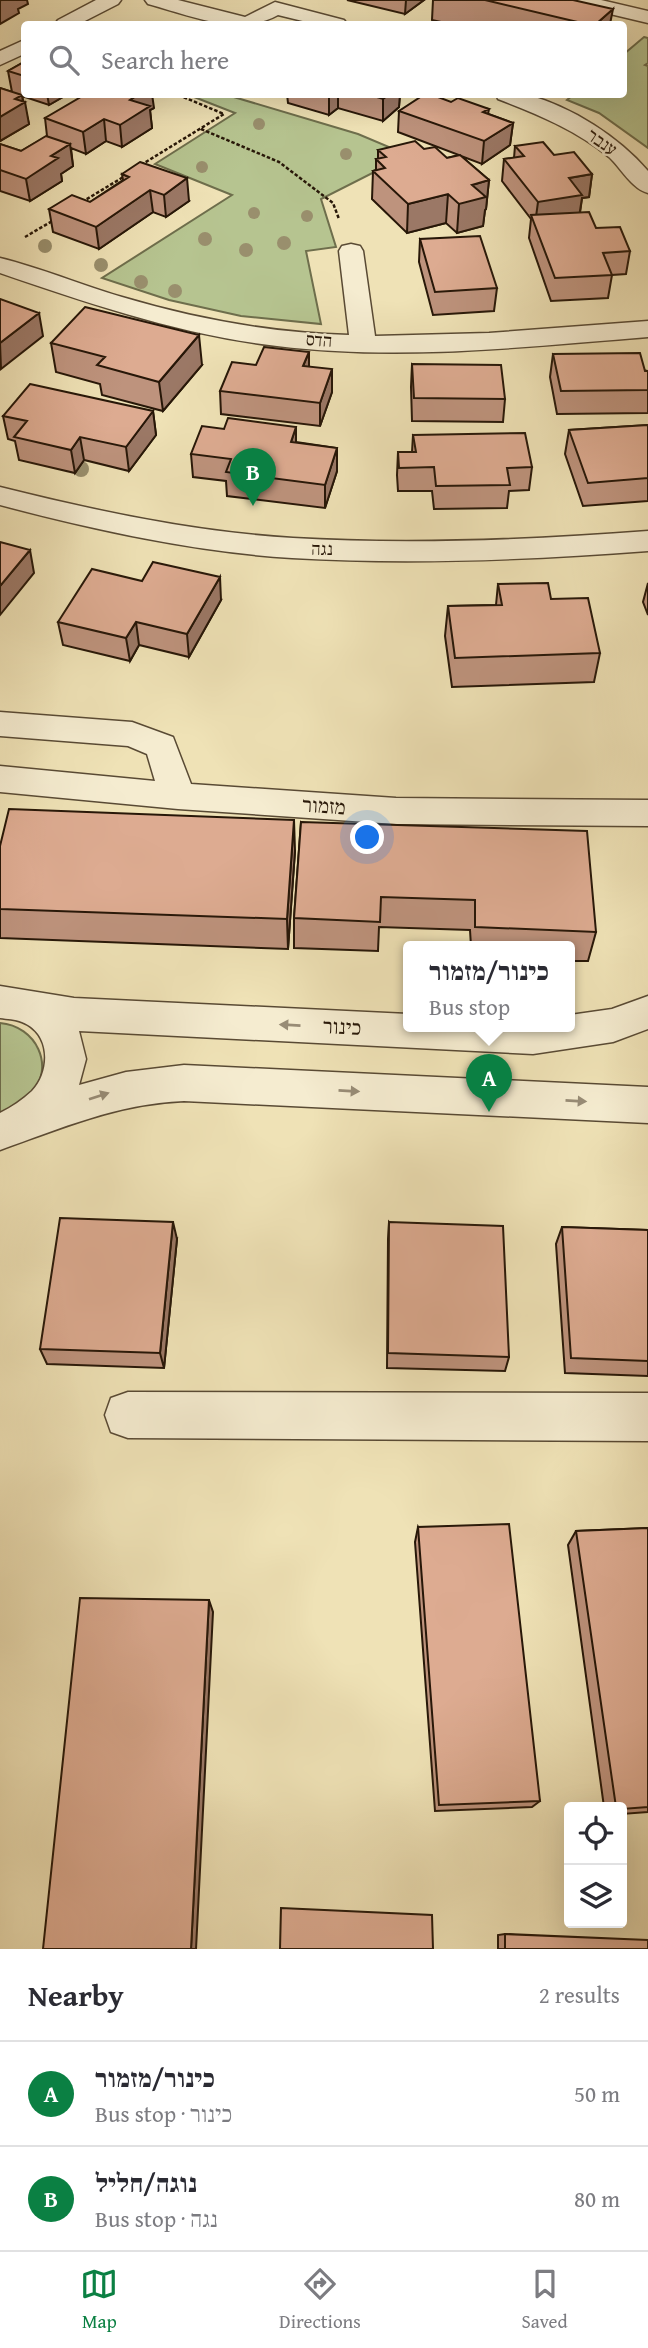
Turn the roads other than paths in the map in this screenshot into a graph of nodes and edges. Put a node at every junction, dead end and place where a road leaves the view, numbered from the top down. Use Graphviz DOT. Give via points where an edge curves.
graph roads {
  1 [pos="111,0"];
  2 [pos="155,0"];
  3 [pos="575,0"];
  4 [pos="648,17"];
  5 [pos="71,21"];
  6 [pos="236,21"];
  7 [pos="253,21"];
  8 [pos="325,21"];
  9 [pos="21,48"];
  10 [pos="0,59"];
  11 [pos="522,98"];
  12 [pos="648,186"];
  13 [pos="351,251"];
  14 [pos="0,265"];
  15 [pos="648,329"];
  16 [pos="362,343"];
  17 [pos="0,496"];
  18 [pos="648,541"];
  19 [pos="0,724"];
  20 [pos="0,779"];
  21 [pos="178,796"];
  22 [pos="648,813"];
  23 [pos="16,1005"];
  24 [pos="648,1012"];
  25 [pos="403,1030"];
  26 [pos="575,1031"];
  27 [pos="433,1032"];
  28 [pos="566,1032"];
  29 [pos="648,1105"];
  30 [pos="17,1125"];
  31 [pos="128,1415"];
  32 [pos="648,1417"];
  1 -- 5 [label="street"];
  2 -- 6 [label="street"];
  3 -- 4 [label="street"];
  7 -- 8 [label="street" via="275,8"];
  9 -- 10 [label="street"];
  11 -- 12 [label="street, ענבר" via="606,141"];
  13 -- 16 [label="street"];
  14 -- 16 [label="street, הדס" via="144,312 225,331"];
  15 -- 16 [label="street, הדס" via="498,341"];
  17 -- 18 [label="street, נגה" via="176,534 292,548 513,551"];
  19 -- 21 [label="street" via="132,734 161,746"];
  20 -- 21 [label="street, מזמור"];
  21 -- 22 [label="street, מזמור" via="396,811"];
  25 -- 23 [label="street, כינור, one-way" via="74,1014"];
  23 -- 30 [label="street" via="51,1020 67,1058 64,1079 52,1100"];
  24 -- 26 [label="street, כינור, one-way" via="613,1025"];
  28 -- 27 [label="street, כינור, one-way" via="533,1037"];
  30 -- 29 [label="street, one-way" via="111,1092 152,1084"];
  31 -- 32 [label="street"];
}
